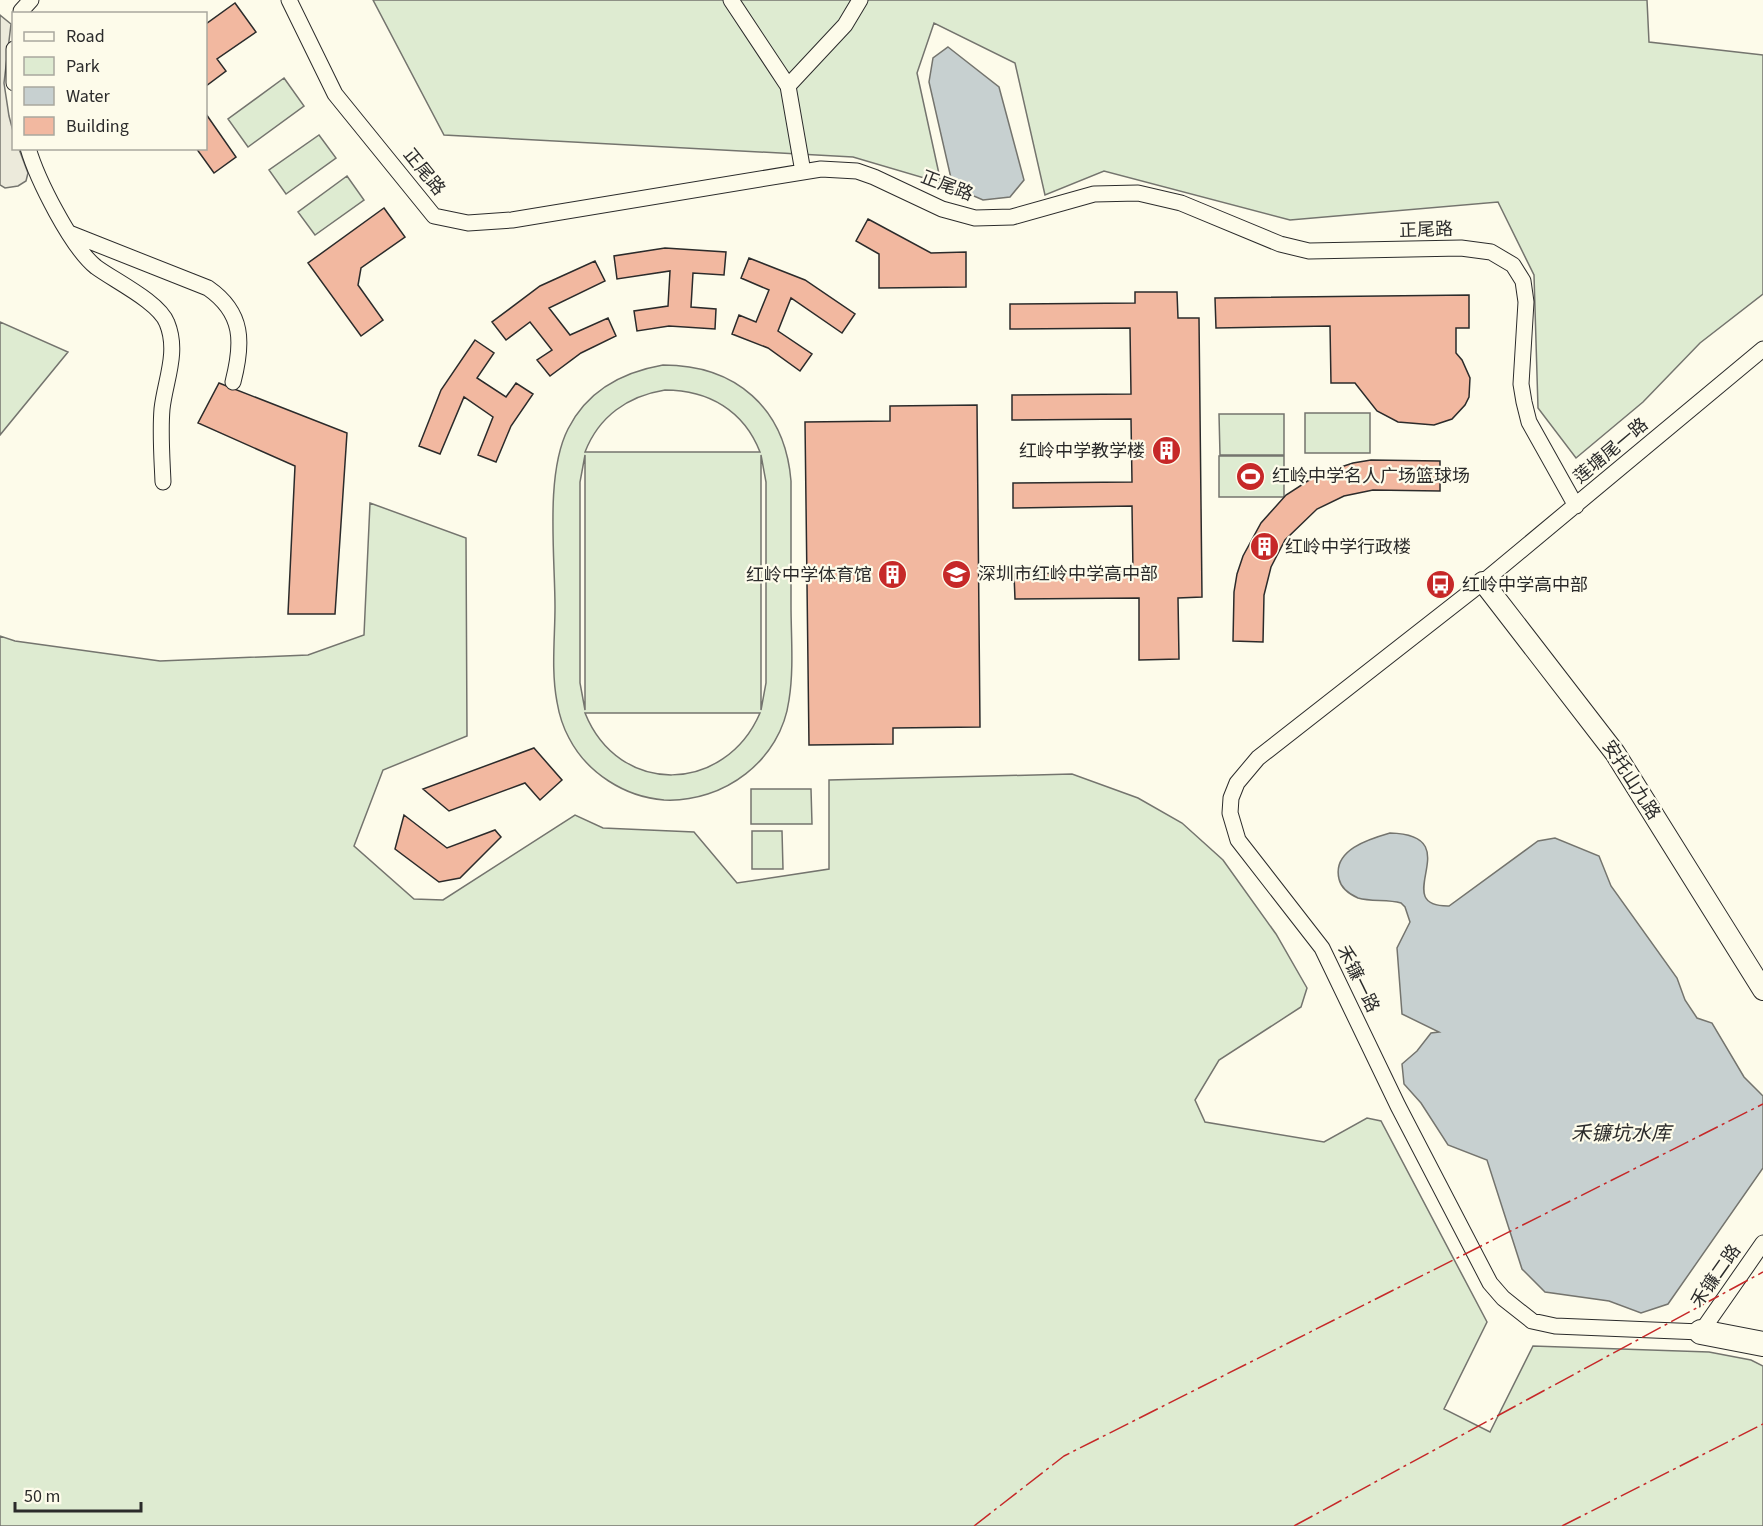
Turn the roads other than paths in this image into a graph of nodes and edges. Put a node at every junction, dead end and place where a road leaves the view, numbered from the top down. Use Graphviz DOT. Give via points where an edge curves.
graph roads {
  1 [pos="289,0"];
  2 [pos="731,0"];
  3 [pos="860,0"];
  4 [pos="788,86"];
  5 [pos="29,150"];
  6 [pos="803,172"];
  7 [pos="69,232"];
  8 [pos="1763,349"];
  9 [pos="233,382"];
  10 [pos="163,482"];
  11 [pos="1576,506"];
  12 [pos="1483,582"];
  13 [pos="1763,990"];
  14 [pos="1763,1243"];
  15 [pos="1701,1332"];
  16 [pos="1763,1344"];
  1 -- 6 [label="street, 正尾路" via="335,94 434,216 468,223 512,219"];
  2 -- 4 [label="street"];
  3 -- 4 [label="street" via="844,25"];
  4 -- 6 [label="street"];
  5 -- 7 [label="street" via="35,172"];
  6 -- 11 [label="street, 正尾路" via="857,171 942,209 975,218 1012,217 1094,194 1138,193 1181,203 1280,244 1309,251 1461,248 1491,252 1513,265 1523,281 1524,402 1529,422"];
  7 -- 9 [label="street" via="208,288 220,297 235,317 238,329"];
  7 -- 10 [label="street" via="94,266 167,321 171,347 170,381 161,420"];
  8 -- 11 [label="street, 莲塘尾一路"];
  11 -- 12 [label="street, 莲塘尾一路"];
  12 -- 13 [label="street, 安托山九路" via="1615,753"];
  12 -- 15 [label="street, 禾镰一路" via="1258,758 1237,783 1231,798 1233,826 1254,863 1322,948 1398,1106 1490,1283 1503,1298 1532,1321 1555,1326"];
  14 -- 15 [label="street, 禾镰二路"];
  15 -- 16 [label="main road"];
}
